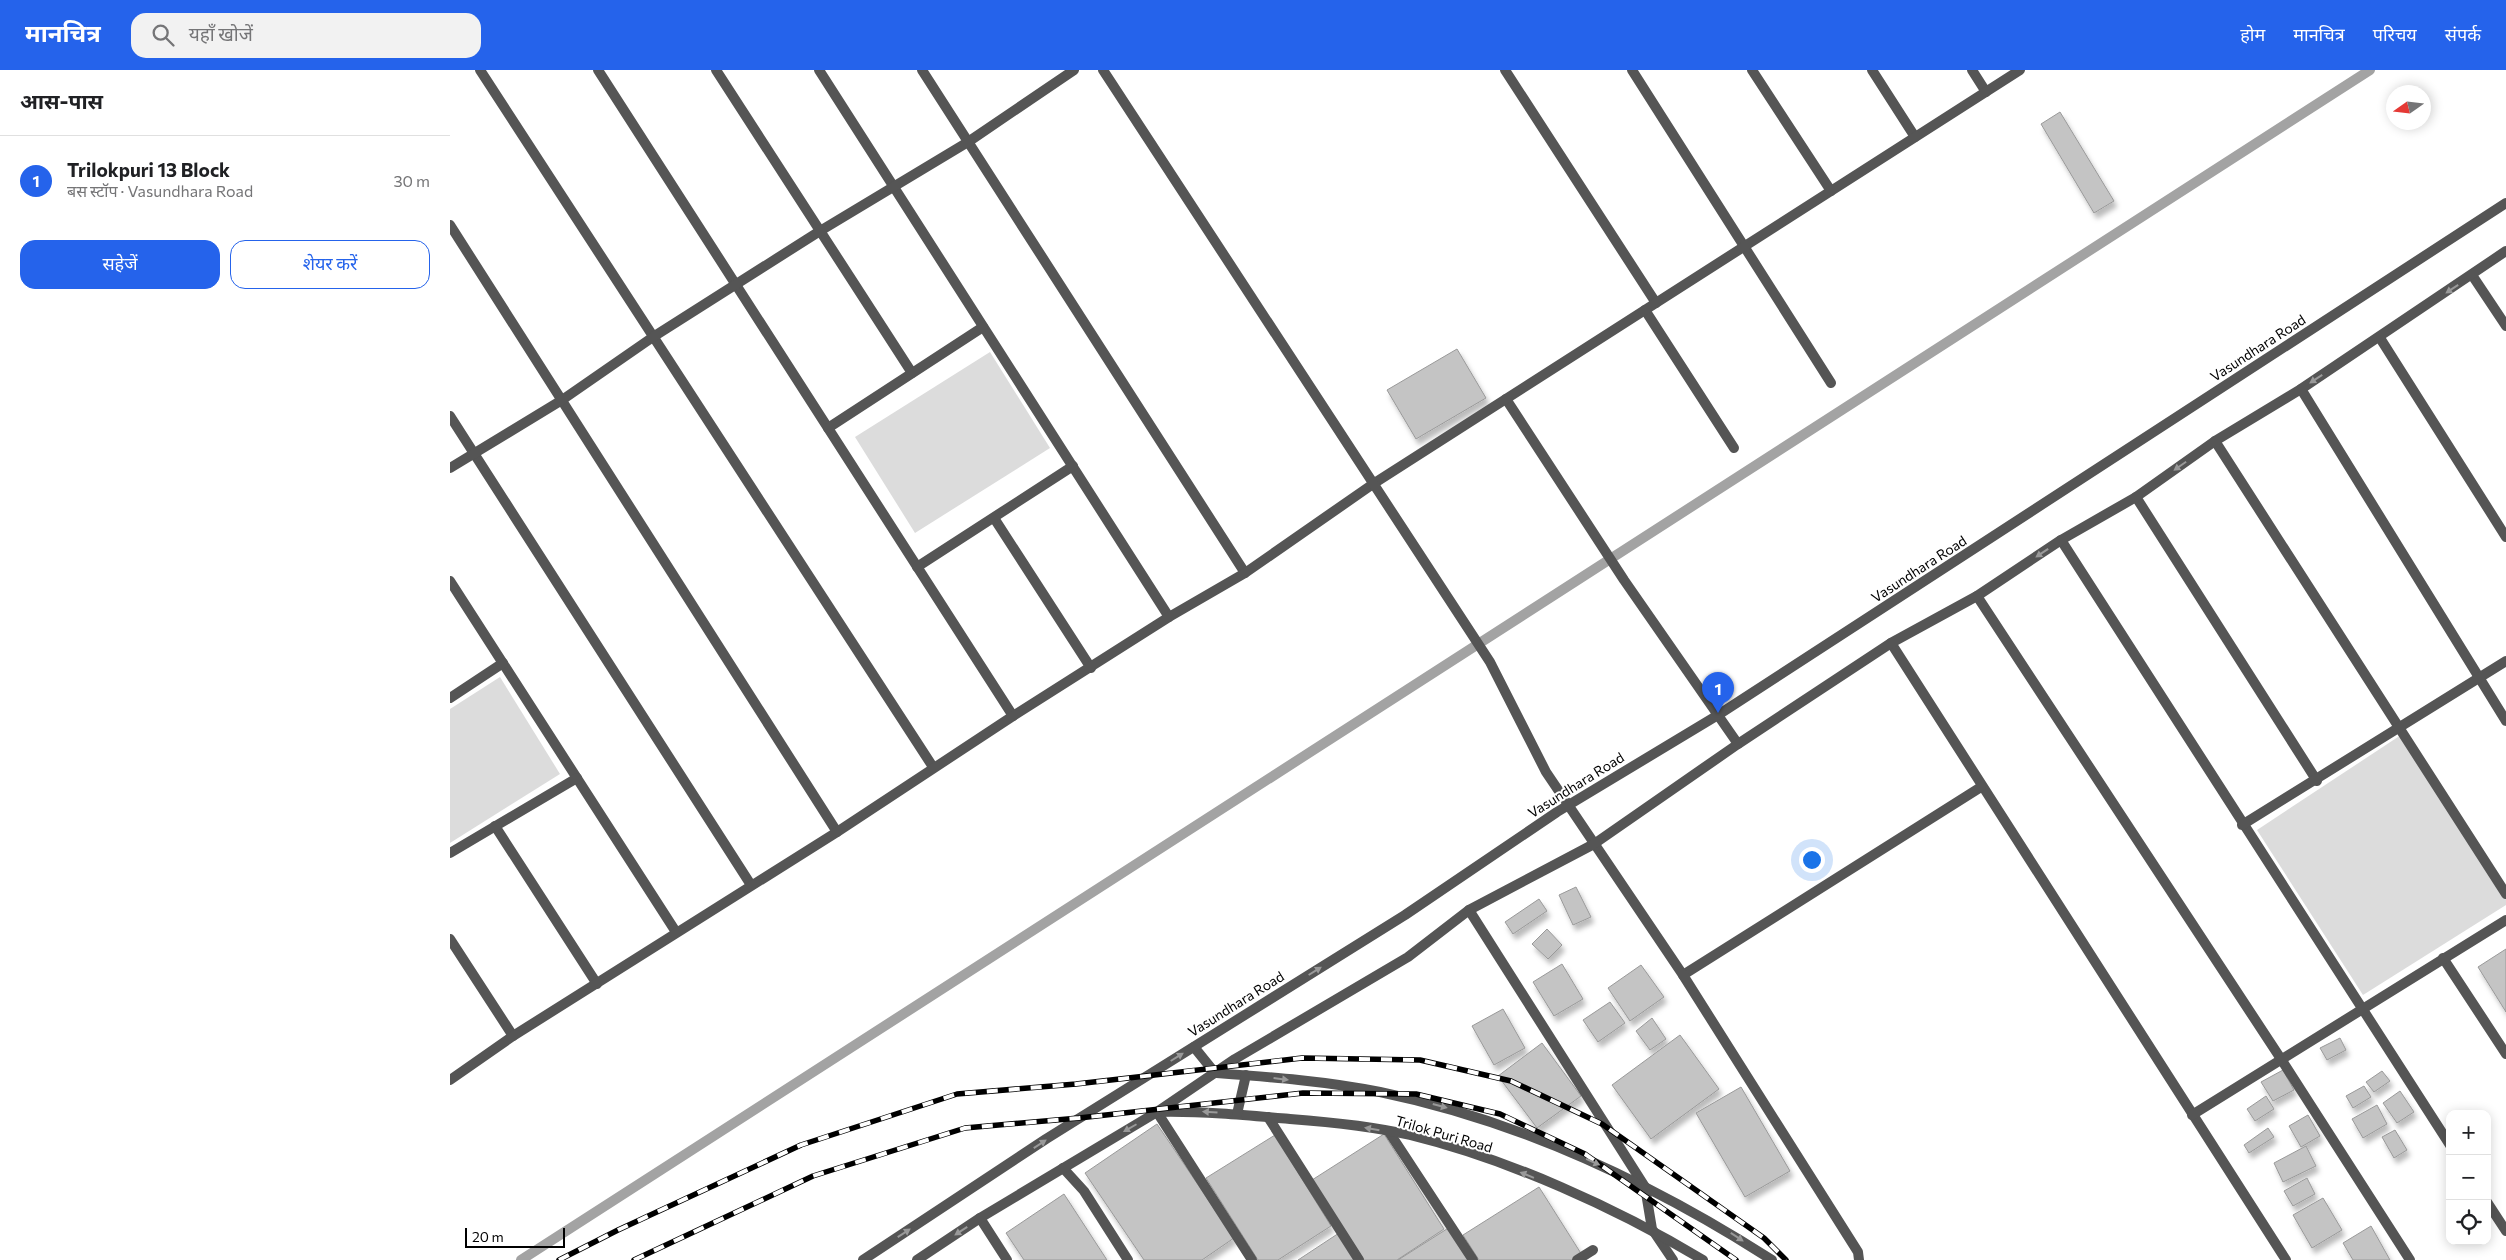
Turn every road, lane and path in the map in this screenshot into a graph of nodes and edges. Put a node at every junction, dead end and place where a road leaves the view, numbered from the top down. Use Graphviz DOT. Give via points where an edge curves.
graph roads {
  1 [pos="480,70"];
  2 [pos="598,70"];
  3 [pos="716,70"];
  4 [pos="819,70"];
  5 [pos="922,70"];
  6 [pos="1074,70"];
  7 [pos="1103,70"];
  8 [pos="1505,70"];
  9 [pos="1632,70"];
  10 [pos="1752,70"];
  11 [pos="1872,70"];
  12 [pos="1972,70"];
  13 [pos="2020,70"];
  14 [pos="1986,92"];
  15 [pos="1915,137"];
  16 [pos="968,142"];
  17 [pos="893,186"];
  18 [pos="1831,191"];
  19 [pos="2506,203"];
  20 [pos="450,225"];
  21 [pos="820,231"];
  22 [pos="1744,248"];
  23 [pos="2506,251"];
  24 [pos="2472,274"];
  25 [pos="736,285"];
  26 [pos="1656,303"];
  27 [pos="1645,310"];
  28 [pos="2506,326"];
  29 [pos="983,327"];
  30 [pos="653,338"];
  31 [pos="2380,338"];
  32 [pos="912,373"];
  33 [pos="1831,383"];
  34 [pos="2301,389"];
  35 [pos="1506,399"];
  36 [pos="562,400"];
  37 [pos="450,416"];
  38 [pos="828,428"];
  39 [pos="2215,441"];
  40 [pos="1734,448"];
  41 [pos="474,453"];
  42 [pos="1072,466"];
  43 [pos="450,468"];
  44 [pos="1373,484"];
  45 [pos="2136,497"];
  46 [pos="994,518"];
  47 [pos="2506,537"];
  48 [pos="2061,540"];
  49 [pos="917,567"];
  50 [pos="1245,572"];
  51 [pos="450,581"];
  52 [pos="1977,596"];
  53 [pos="1169,617"];
  54 [pos="1890,643"];
  55 [pos="2506,661"];
  56 [pos="503,663"];
  57 [pos="1091,668"];
  58 [pos="2478,677"];
  59 [pos="450,698"];
  60 [pos="1718,715"];
  61 [pos="1013,716"];
  62 [pos="2506,721"];
  63 [pos="2398,729"];
  64 [pos="1738,744"];
  65 [pos="932,767"];
  66 [pos="577,778"];
  67 [pos="2317,781"];
  68 [pos="1981,787"];
  69 [pos="1569,805"];
  70 [pos="2242,825"];
  71 [pos="496,826"];
  72 [pos="838,832"];
  73 [pos="1594,844"];
  74 [pos="450,853"];
  75 [pos="751,885"];
  76 [pos="2506,894"];
  77 [pos="1469,910"];
  78 [pos="2506,920"];
  79 [pos="676,932"];
  80 [pos="450,939"];
  81 [pos="2443,958"];
  82 [pos="1683,975"];
  83 [pos="597,984"];
  84 [pos="2361,1009"];
  85 [pos="513,1036"];
  86 [pos="1194,1047"];
  87 [pos="2506,1054"];
  88 [pos="2281,1059"];
  89 [pos="1215,1073"];
  90 [pos="1246,1075"];
  91 [pos="450,1080"];
  92 [pos="1157,1112"];
  93 [pos="1237,1114"];
  94 [pos="2192,1115"];
  95 [pos="1268,1117"];
  96 [pos="1389,1132"];
  97 [pos="2446,1139"];
  98 [pos="1063,1168"];
  99 [pos="1645,1186"];
  100 [pos="2491,1208"];
  101 [pos="980,1218"];
  102 [pos="1652,1229"];
  103 [pos="2506,1231"];
  104 [pos="1592,1250"];
  105 [pos="863,1260"];
  106 [pos="917,1260"];
  107 [pos="1007,1260"];
  108 [pos="1128,1260"];
  109 [pos="1252,1260"];
  110 [pos="1359,1260"];
  111 [pos="1473,1260"];
  112 [pos="1578,1260"];
  113 [pos="1673,1260"];
  114 [pos="1703,1260"];
  115 [pos="1772,1260"];
  116 [pos="1859,1260"];
  117 [pos="2286,1260"];
  118 [pos="2410,1260"];
  1 -- 30 [label="street"];
  2 -- 25 [label="street"];
  3 -- 21 [label="street"];
  4 -- 17 [label="street"];
  5 -- 16 [label="street"];
  6 -- 16 [label="street"];
  7 -- 44 [label="street"];
  8 -- 26 [label="street"];
  9 -- 22 [label="street"];
  10 -- 18 [label="street"];
  11 -- 15 [label="street"];
  12 -- 14 [label="street"];
  13 -- 14 [label="street"];
  14 -- 15 [label="street"];
  15 -- 18 [label="street"];
  16 -- 17 [label="street"];
  16 -- 50 [label="street"];
  17 -- 21 [label="street"];
  17 -- 29 [label="street"];
  18 -- 22 [label="street"];
  19 -- 60 [label="street, Vasundhara Road"];
  20 -- 36 [label="street"];
  21 -- 25 [label="street"];
  21 -- 32 [label="street"];
  22 -- 26 [label="street"];
  22 -- 33 [label="street"];
  23 -- 24 [label="street"];
  24 -- 28 [label="street"];
  24 -- 31 [label="street, one-way"];
  25 -- 30 [label="street"];
  25 -- 38 [label="street"];
  26 -- 27 [label="street"];
  27 -- 35 [label="street"];
  27 -- 40 [label="street"];
  29 -- 32 [label="street"];
  29 -- 42 [label="street"];
  30 -- 36 [label="street"];
  30 -- 65 [label="street"];
  31 -- 34 [label="street, one-way"];
  31 -- 47 [label="street"];
  32 -- 38 [label="street"];
  34 -- 39 [label="street"];
  34 -- 58 [label="street"];
  35 -- 44 [label="street"];
  35 -- 60 [label="street" via="1624,580"];
  36 -- 41 [label="street"];
  36 -- 72 [label="street"];
  37 -- 41 [label="street"];
  38 -- 49 [label="street"];
  39 -- 45 [label="street, one-way"];
  39 -- 63 [label="street"];
  41 -- 43 [label="street"];
  41 -- 75 [label="street"];
  42 -- 46 [label="street"];
  42 -- 53 [label="street"];
  44 -- 50 [label="street"];
  44 -- 69 [label="street" via="1490,662 1546,772"];
  45 -- 48 [label="street"];
  45 -- 67 [label="street"];
  46 -- 49 [label="street"];
  46 -- 57 [label="street"];
  48 -- 52 [label="street, one-way"];
  48 -- 70 [label="street"];
  49 -- 61 [label="street"];
  50 -- 53 [label="street"];
  51 -- 56 [label="street"];
  52 -- 54 [label="street"];
  52 -- 88 [label="street"];
  53 -- 57 [label="street"];
  54 -- 64 [label="street"];
  54 -- 68 [label="street"];
  55 -- 58 [label="street"];
  56 -- 59 [label="street"];
  56 -- 66 [label="street"];
  57 -- 61 [label="street"];
  58 -- 62 [label="street"];
  58 -- 63 [label="street"];
  60 -- 64 [label="street"];
  60 -- 69 [label="street, Vasundhara Road"];
  61 -- 65 [label="street"];
  63 -- 67 [label="street"];
  63 -- 76 [label="street"];
  64 -- 73 [label="street"];
  65 -- 72 [label="street"];
  66 -- 71 [label="street"];
  66 -- 79 [label="street"];
  67 -- 70 [label="street"];
  68 -- 82 [label="street"];
  68 -- 94 [label="street"];
  69 -- 73 [label="street"];
  86 -- 69 [label="street, Vasundhara Road, one-way" via="1405,915"];
  70 -- 84 [label="street"];
  71 -- 74 [label="street"];
  71 -- 83 [label="street"];
  72 -- 75 [label="street"];
  73 -- 77 [label="street"];
  73 -- 82 [label="street"];
  75 -- 79 [label="street"];
  77 -- 89 [label="street" via="1408,957"];
  77 -- 99 [label="street, Trilok Puri Road"];
  78 -- 81 [label="street"];
  79 -- 83 [label="street"];
  80 -- 85 [label="street"];
  81 -- 84 [label="street"];
  81 -- 87 [label="street"];
  82 -- 116 [label="street" via="1858,1252"];
  83 -- 85 [label="street"];
  84 -- 88 [label="street"];
  84 -- 97 [label="street"];
  85 -- 91 [label="street"];
  86 -- 89 [label="street"];
  105 -- 86 [label="street, Vasundhara Road, one-way" via="1046,1139"];
  88 -- 94 [label="street"];
  88 -- 118 [label="street"];
  89 -- 90 [label="street, Trilok Puri Road"];
  89 -- 92 [label="street"];
  90 -- 93 [label="street"];
  90 -- 99 [label="street, Trilok Puri Road, one-way" via="1379,1092 1464,1113 1529,1135"];
  93 -- 92 [label="street, Trilok Puri Road, one-way"];
  92 -- 98 [label="street, one-way"];
  92 -- 109 [label="street"];
  93 -- 95 [label="street, Trilok Puri Road"];
  94 -- 117 [label="street"];
  96 -- 95 [label="street, Trilok Puri Road, one-way" via="1337,1123"];
  95 -- 110 [label="street"];
  102 -- 96 [label="street, Trilok Puri Road, one-way" via="1573,1193 1481,1157 1410,1135"];
  96 -- 111 [label="street"];
  98 -- 101 [label="street"];
  98 -- 108 [label="street" via="1084,1191"];
  99 -- 102 [label="street"];
  99 -- 115 [label="street, Trilok Puri Road, one-way"];
  100 -- 103 [label="street"];
  101 -- 106 [label="street, one-way"];
  101 -- 107 [label="street"];
  102 -- 113 [label="street"];
  102 -- 114 [label="street, Trilok Puri Road"];
  104 -- 112 [label="street"];
}
